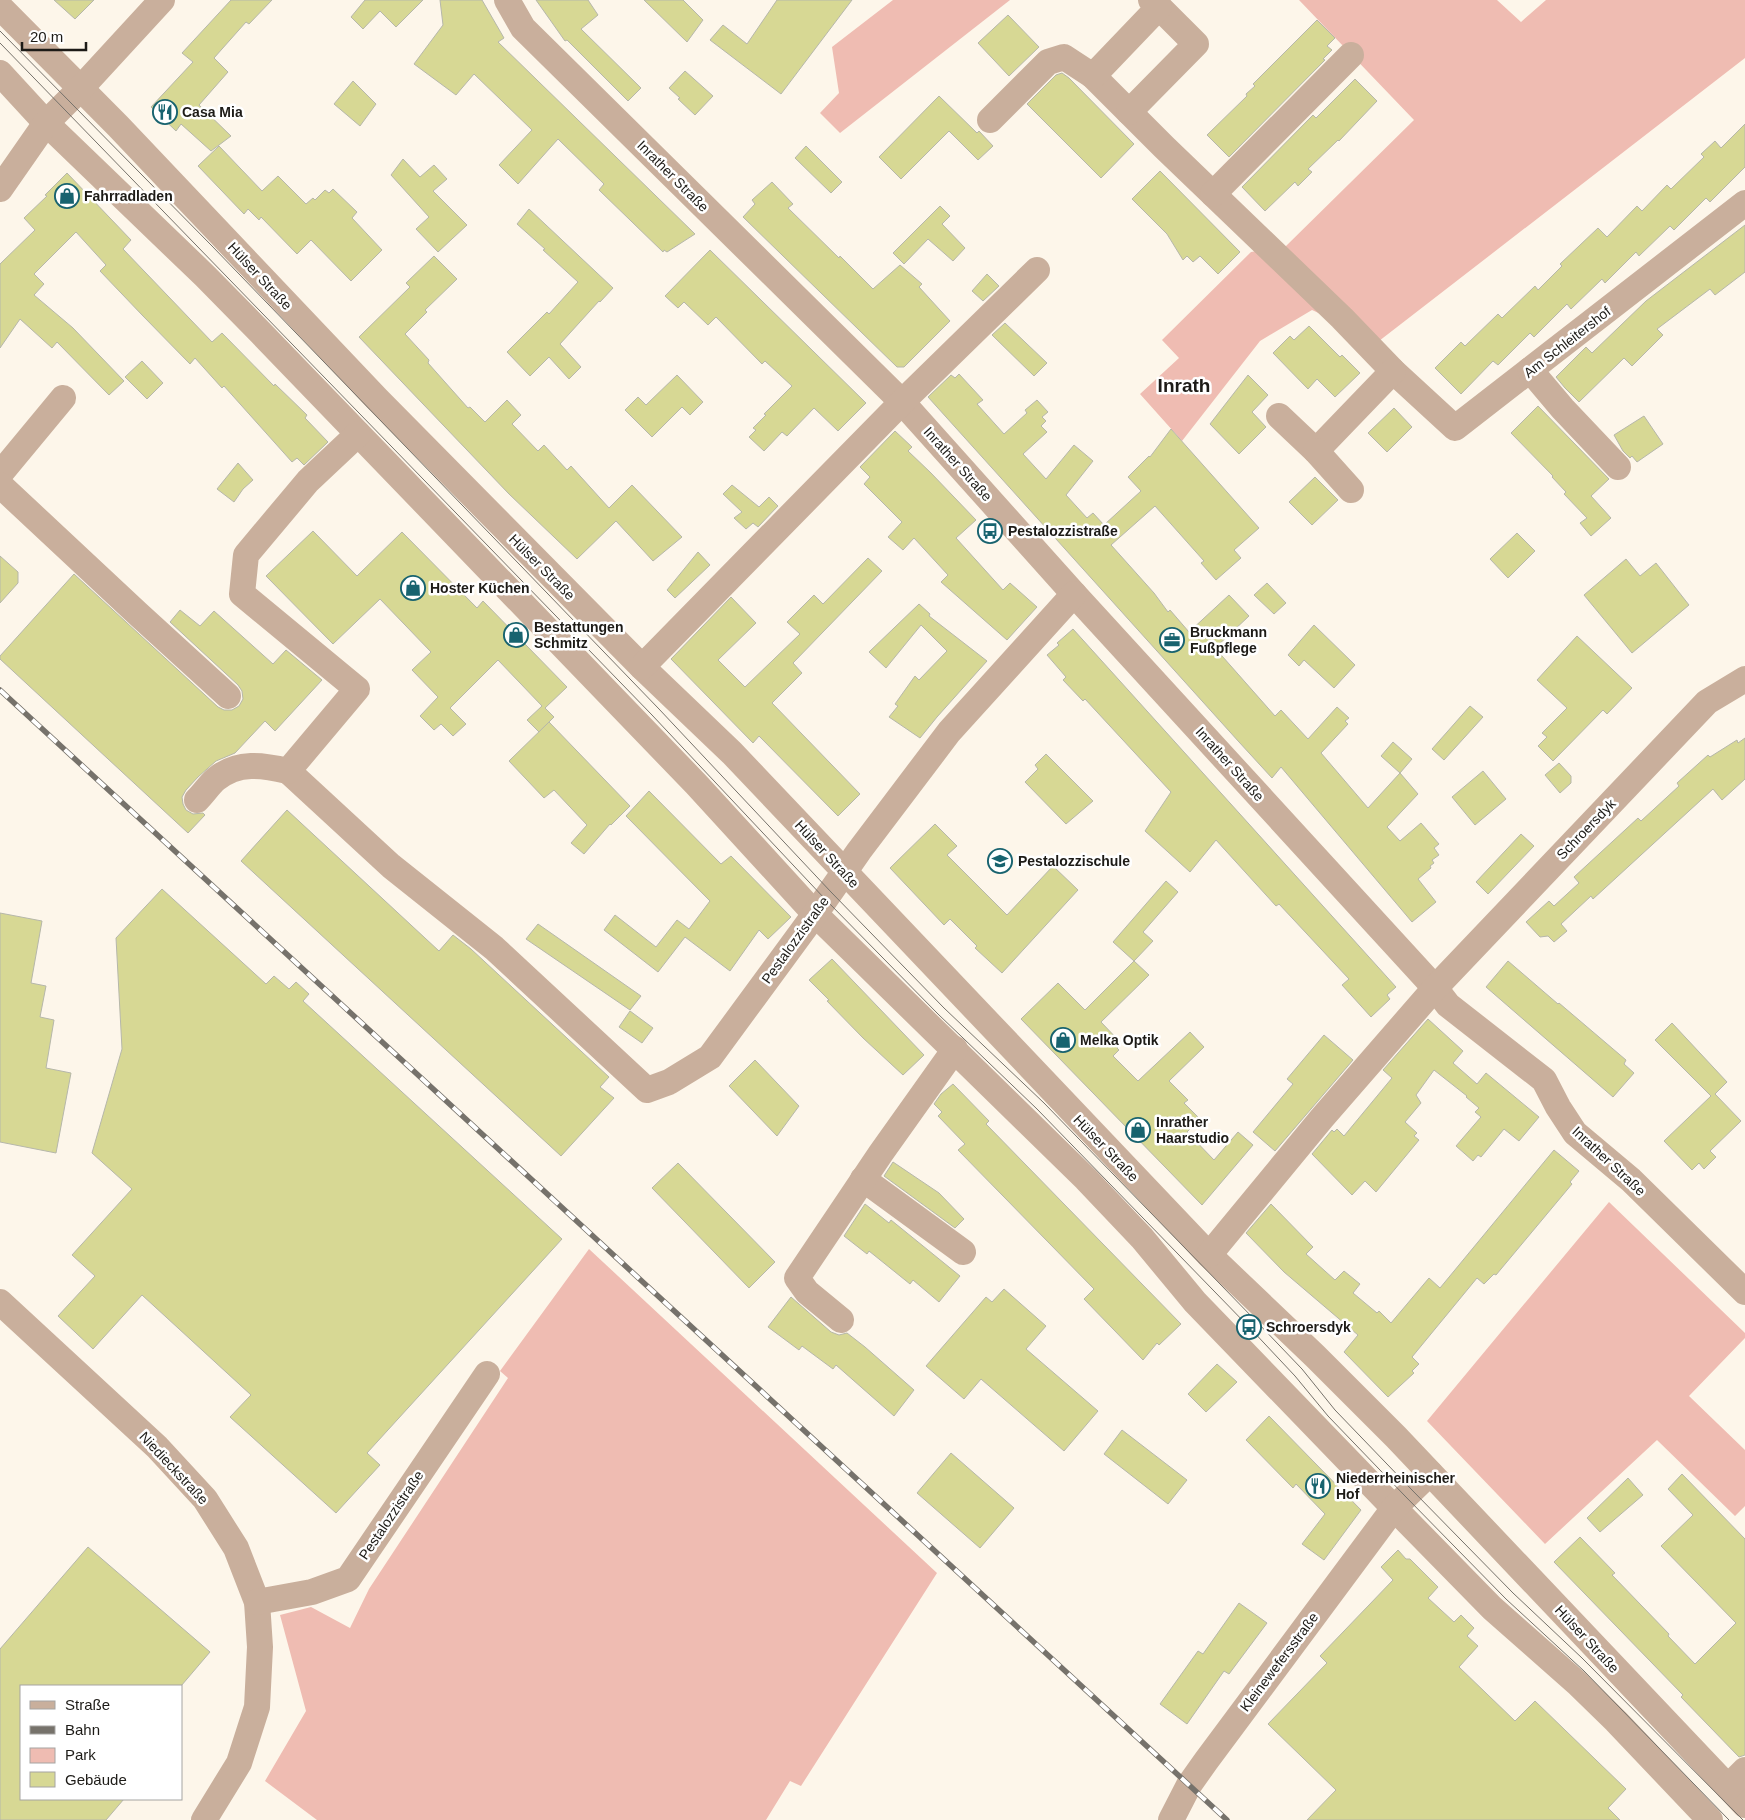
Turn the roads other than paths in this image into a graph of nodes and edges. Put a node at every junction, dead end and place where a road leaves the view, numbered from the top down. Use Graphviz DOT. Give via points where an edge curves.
graph roads {
  1 [pos="162,0"];
  2 [pos="507,0"];
  3 [pos="1155,4"];
  4 [pos="0,7"];
  5 [pos="1351,55"];
  6 [pos="0,73"];
  7 [pos="1093,76"];
  8 [pos="81,88"];
  9 [pos="1129,112"];
  10 [pos="990,120"];
  11 [pos="46,123"];
  12 [pos="0,189"];
  13 [pos="1213,194"];
  14 [pos="1745,204"];
  15 [pos="1037,270"];
  16 [pos="1530,370"];
  17 [pos="1393,371"];
  18 [pos="63,398"];
  19 [pos="902,402"];
  20 [pos="1279,416"];
  21 [pos="358,434"];
  22 [pos="1316,451"];
  23 [pos="1618,467"];
  24 [pos="0,474"];
  25 [pos="0,485"];
  26 [pos="1350,490"];
  27 [pos="1074,594"];
  28 [pos="642,667"];
  29 [pos="1745,679"];
  30 [pos="228,696"];
  31 [pos="288,771"];
  32 [pos="198,800"];
  33 [pos="844,872"];
  34 [pos="815,914"];
  35 [pos="1435,988"];
  36 [pos="955,1049"];
  37 [pos="863,1179"];
  38 [pos="963,1252"];
  39 [pos="1209,1255"];
  40 [pos="1745,1292"];
  41 [pos="0,1302"];
  42 [pos="841,1320"];
  43 [pos="487,1374"];
  44 [pos="1430,1473"];
  45 [pos="1394,1508"];
  46 [pos="257,1602"];
  47 [pos="1739,1787"];
  48 [pos="204,1820"];
  49 [pos="1171,1820"];
  50 [pos="1710,1820"];
  1 -- 8 [label="street"];
  2 -- 19 [label="street, Inrather Straße" via="523,28"];
  3 -- 7 [label="street"];
  3 -- 9 [label="street" via="1196,44"];
  4 -- 8 [label="street, Hülser Straße"];
  5 -- 13 [label="street"];
  6 -- 11 [label="street"];
  7 -- 9 [label="street, Am Schleitershof"];
  7 -- 10 [label="street, Am Schleitershof" via="1064,58 1048,62"];
  8 -- 11 [label="street"];
  8 -- 28 [label="street, Hülser Straße" via="377,400"];
  9 -- 13 [label="street, Am Schleitershof"];
  11 -- 12 [label="street"];
  11 -- 21 [label="street" via="205,276"];
  13 -- 17 [label="street, Am Schleitershof"];
  14 -- 16 [label="street, Am Schleitershof"];
  15 -- 19 [label="street"];
  16 -- 17 [label="street, Am Schleitershof" via="1455,428"];
  16 -- 23 [label="street"];
  17 -- 22 [label="street"];
  18 -- 24 [label="street"];
  19 -- 27 [label="street, Inrather Straße"];
  19 -- 28 [label="street"];
  20 -- 22 [label="street"];
  21 -- 31 [label="street" via="308,481 246,555 242,594 357,689"];
  21 -- 34 [label="street" via="696,784"];
  22 -- 26 [label="street"];
  25 -- 30 [label="street"];
  27 -- 33 [label="street, Pestalozzistraße" via="949,732"];
  27 -- 35 [label="street, Inrather Straße"];
  28 -- 33 [label="street, Hülser Straße" via="732,753"];
  29 -- 35 [label="street, Schroersdyk" via="1707,702"];
  31 -- 32 [label="street" via="262,765 241,767 217,778"];
  31 -- 34 [label="street, Pestalozzistraße" via="391,866 494,948 647,1090 670,1082 710,1057"];
  33 -- 34 [label="street, Pestalozzistraße"];
  33 -- 39 [label="street, Hülser Straße"];
  34 -- 36 [label="street"];
  35 -- 39 [label="street"];
  35 -- 40 [label="street, Inrather Straße" via="1448,1005 1544,1080 1575,1133 1631,1180"];
  36 -- 37 [label="street"];
  36 -- 45 [label="street" via="1086,1179 1142,1238 1194,1302"];
  37 -- 38 [label="street"];
  37 -- 42 [label="street" via="798,1278 807,1292"];
  39 -- 44 [label="street, Hülser Straße" via="1315,1356"];
  41 -- 46 [label="street, Niedieckstraße" via="157,1447 205,1499 236,1548"];
  43 -- 46 [label="street, Pestalozzistraße" via="348,1579 312,1592"];
  44 -- 45 [label="street"];
  44 -- 47 [label="street, Hülser Straße"];
  45 -- 49 [label="street, Kleinewefersstraße" via="1201,1767"];
  45 -- 50 [label="street" via="1492,1608 1616,1721"];
  46 -- 48 [label="street, Niedieckstraße" via="260,1647 257,1707 239,1763"];
}
